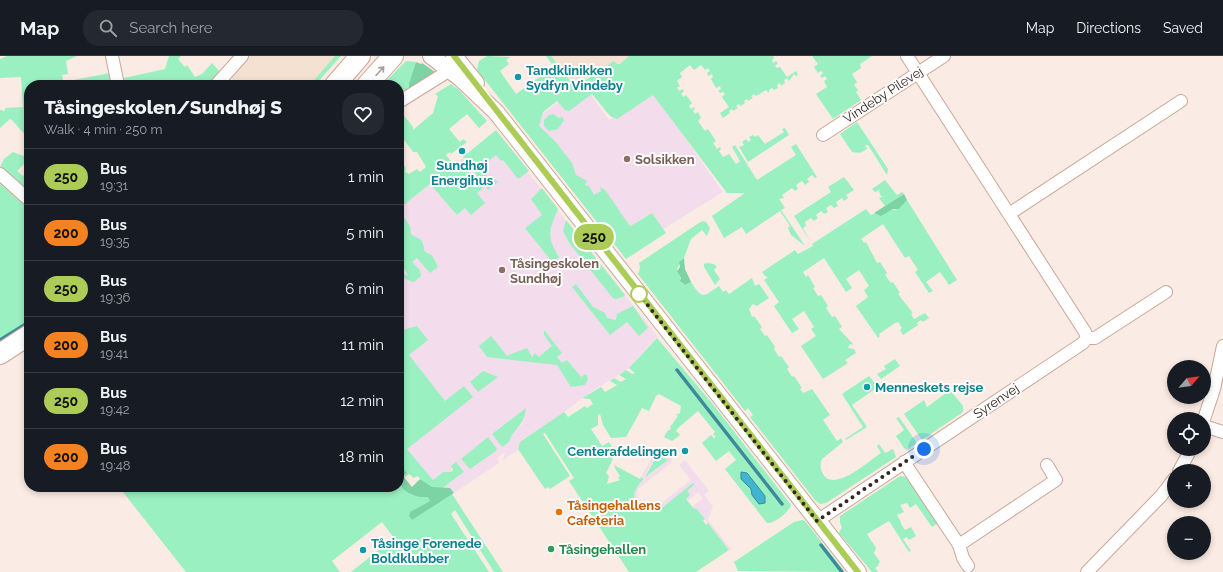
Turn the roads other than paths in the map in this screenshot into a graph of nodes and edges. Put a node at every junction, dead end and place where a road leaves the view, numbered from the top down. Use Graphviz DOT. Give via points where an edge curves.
graph roads {
  1 [pos="112,56"];
  2 [pos="242,56"];
  3 [pos="360,56"];
  4 [pos="373,56"];
  5 [pos="393,56"];
  6 [pos="431,56"];
  7 [pos="907,56"];
  8 [pos="944,56"];
  9 [pos="459,61"];
  10 [pos="918,73"];
  11 [pos="117,80"];
  12 [pos="220,80"];
  13 [pos="339,80"];
  14 [pos="353,80"];
  15 [pos="371,80"];
  16 [pos="404,99"];
  17 [pos="1181,101"];
  18 [pos="823,135"];
  19 [pos="0,174"];
  20 [pos="24,196"];
  21 [pos="1009,214"];
  22 [pos="1166,292"];
  23 [pos="1087,338"];
  24 [pos="24,339"];
  25 [pos="1223,346"];
  26 [pos="0,354"];
  27 [pos="1206,412"];
  28 [pos="1211,428"];
  29 [pos="1223,432"];
  30 [pos="904,462"];
  31 [pos="1047,465"];
  32 [pos="1167,488"];
  33 [pos="817,521"];
  34 [pos="960,545"];
  35 [pos="968,566"];
  36 [pos="858,572"];
  37 [pos="1087,572"];
  1 -- 11 [label="street"];
  2 -- 12 [label="street"];
  3 -- 13 [label="main road"];
  4 -- 14 [label="main road"];
  15 -- 5 [label="main road, one-way"];
  6 -- 9 [label="street"];
  7 -- 10 [label="street"];
  8 -- 10 [label="street, Vindeby Pilevej"];
  9 -- 16 [label="street"];
  9 -- 33 [label="street" via="496,112"];
  10 -- 18 [label="street, Vindeby Pilevej"];
  10 -- 21 [label="street"];
  17 -- 21 [label="street"];
  19 -- 20 [label="street"];
  21 -- 23 [label="street"];
  22 -- 23 [label="street, Syrenvej" via="1095,338"];
  23 -- 30 [label="street, Syrenvej"];
  24 -- 26 [label="main road"];
  25 -- 27 [label="street"];
  28 -- 29 [label="street"];
  30 -- 33 [label="street, Syrenvej"];
  30 -- 34 [label="street"];
  31 -- 34 [label="street" via="1056,480"];
  32 -- 37 [label="street"];
  33 -- 36 [label="street"];
  34 -- 35 [label="street"];
}
